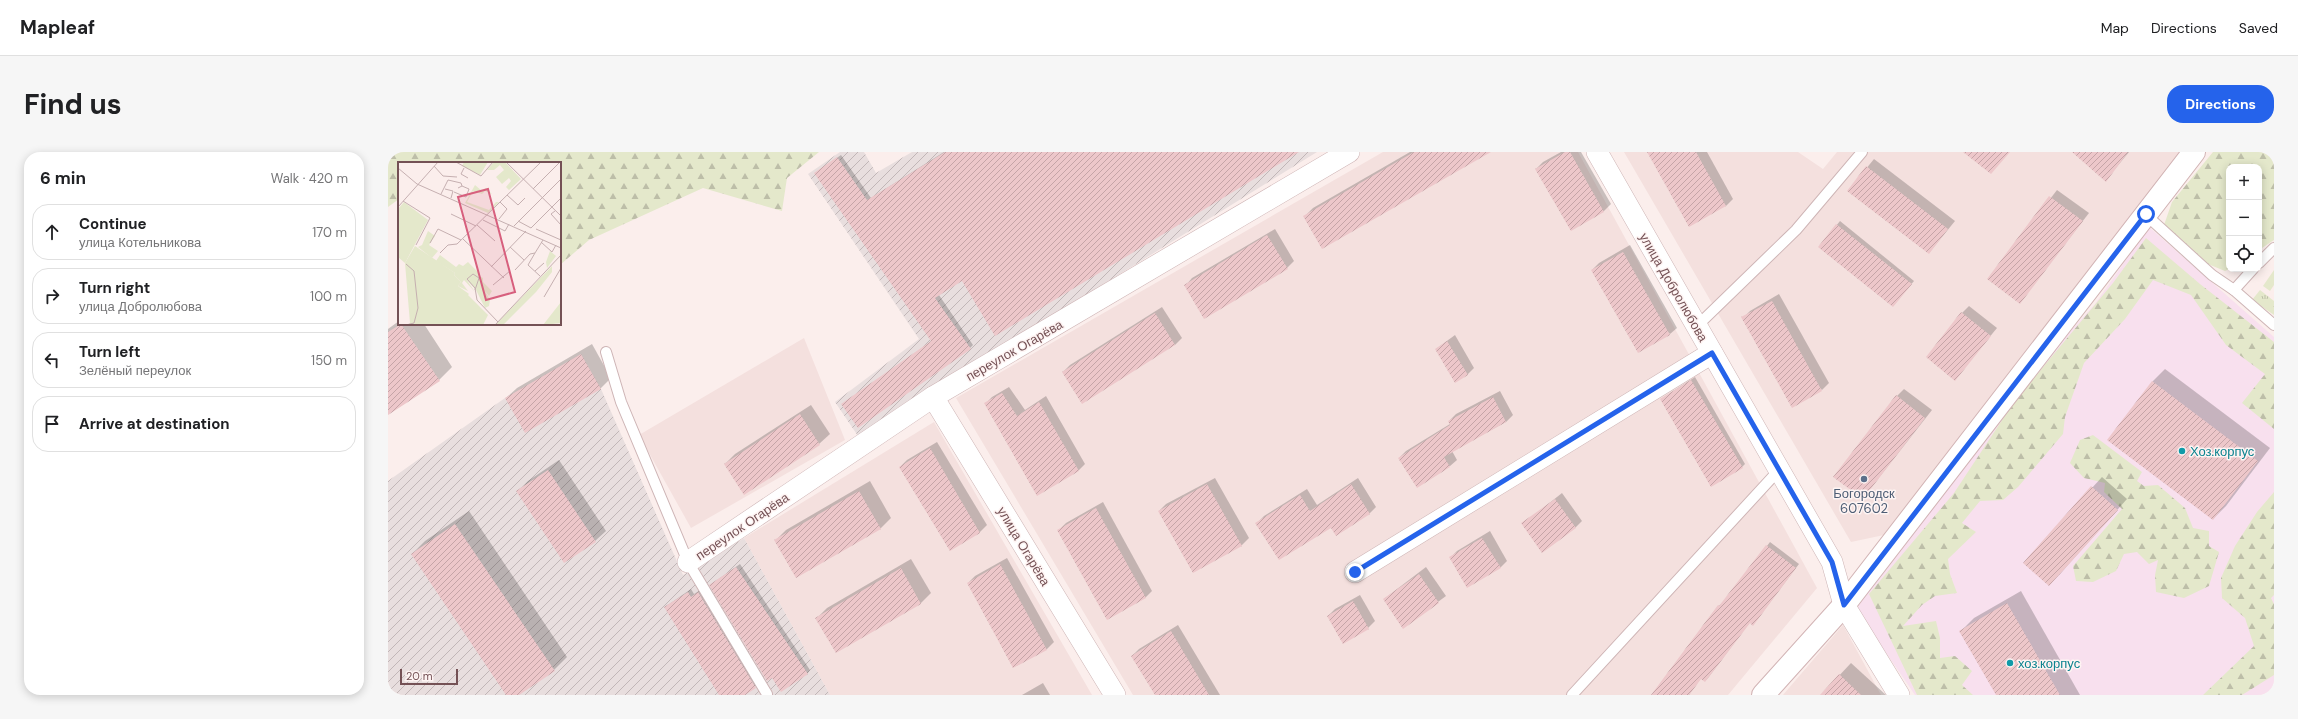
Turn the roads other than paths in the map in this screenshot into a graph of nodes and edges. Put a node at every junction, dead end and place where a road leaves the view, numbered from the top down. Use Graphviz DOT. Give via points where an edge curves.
graph roads {
  1 [pos="1350,152"];
  2 [pos="1597,152"];
  3 [pos="1862,152"];
  4 [pos="2194,152"];
  5 [pos="2146,214"];
  6 [pos="2274,248"];
  7 [pos="2262,260"];
  8 [pos="2250,272"];
  9 [pos="2234,290"];
  10 [pos="2274,325"];
  11 [pos="1697,326"];
  12 [pos="606,352"];
  13 [pos="1712,353"];
  14 [pos="933,397"];
  15 [pos="1779,470"];
  16 [pos="688,562"];
  17 [pos="1355,572"];
  18 [pos="1844,605"];
  19 [pos="767,694"];
  20 [pos="1115,695"];
  21 [pos="1572,695"];
  22 [pos="1763,695"];
  23 [pos="1899,695"];
  1 -- 14 [label="street, переулок Огарёва"];
  2 -- 11 [label="street, улица Добролюбова"];
  3 -- 11 [label="lane" via="1796,230"];
  4 -- 5 [label="street"];
  5 -- 9 [label="lane" via="2212,275"];
  5 -- 18 [label="street"];
  6 -- 7 [label="lane"];
  8 -- 9 [label="lane"];
  9 -- 10 [label="lane"];
  11 -- 13 [label="street, улица Добролюбова"];
  12 -- 16 [label="lane" via="621,402"];
  13 -- 15 [label="street, улица Добролюбова"];
  13 -- 17 [label="street"];
  14 -- 16 [label="street, переулок Огарёва"];
  14 -- 20 [label="street, улица Огарёва"];
  15 -- 18 [label="street, улица Добролюбова" via="1832,562"];
  15 -- 21 [label="lane"];
  16 -- 19 [label="lane"];
  18 -- 22 [label="street"];
  18 -- 23 [label="street, улица Добролюбова"];
}
